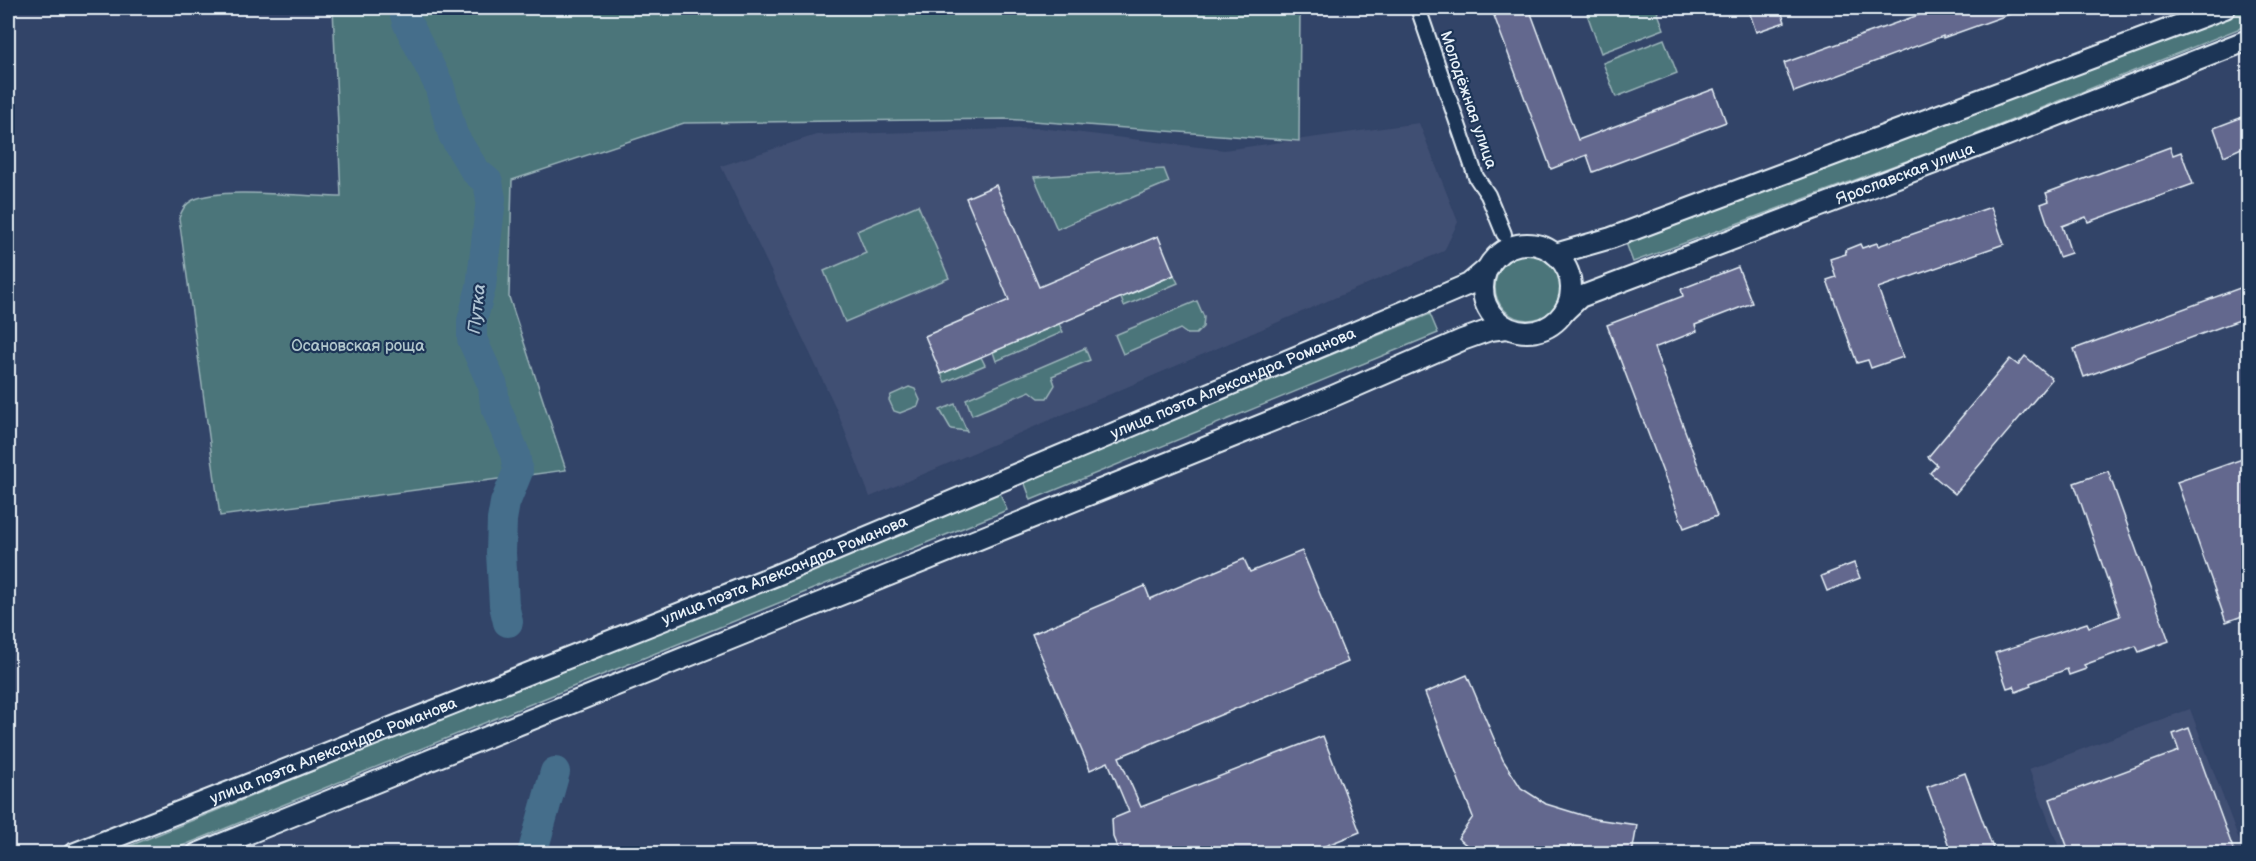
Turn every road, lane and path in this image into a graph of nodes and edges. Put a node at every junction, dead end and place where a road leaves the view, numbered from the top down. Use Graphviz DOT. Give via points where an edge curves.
graph roads {
  1 [pos="1418,8"];
  2 [pos="2225,8"];
  3 [pos="2248,40"];
  4 [pos="1504,234"];
  5 [pos="1555,254"];
  6 [pos="1488,268"];
  7 [pos="1565,311"];
  8 [pos="1507,328"];
  9 [pos="73,854"];
  10 [pos="197,854"];
  1 -- 4 [label="street, Молодёжная улица" via="1476,177"];
  2 -- 5 [label="main road" via="1611,238"];
  3 -- 7 [label="main road, Ярославская улица" via="1580,297"];
  5 -- 6 [label="main road" via="1536,245 1514,246 1496,256"];
  5 -- 7 [label="main road" via="1567,268 1572,285"];
  6 -- 8 [label="main road" via="1484,297 1492,315"];
  6 -- 9 [label="main road, улица поэта Александра Романова" via="1469,284 774,576"];
  7 -- 8 [label="main road" via="1544,330 1526,333"];
  8 -- 10 [label="main road" via="1461,340 1330,397"];
}
